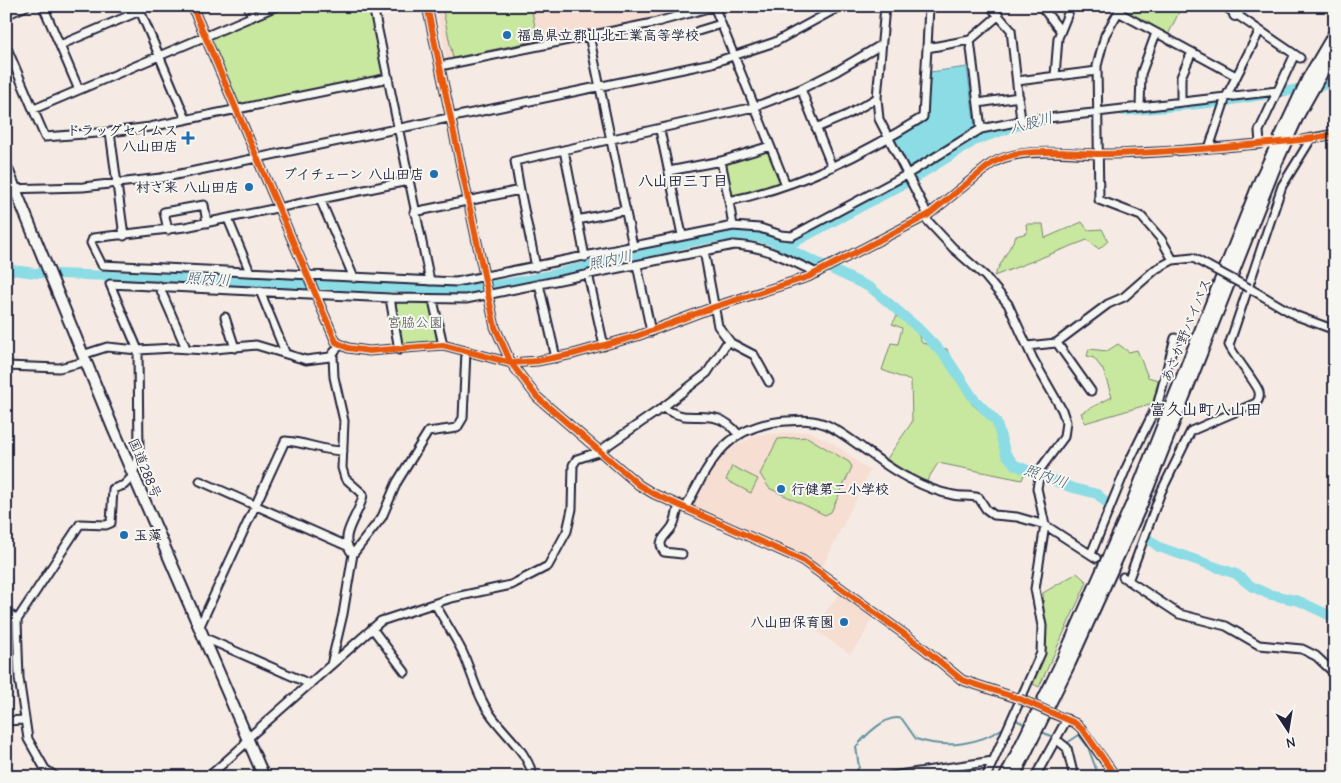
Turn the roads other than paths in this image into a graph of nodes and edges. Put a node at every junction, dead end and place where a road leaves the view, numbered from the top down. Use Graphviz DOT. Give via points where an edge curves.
graph roads {
  1 [pos="26,6"];
  2 [pos="43,6"];
  3 [pos="192,6"];
  4 [pos="248,6"];
  5 [pos="277,6"];
  6 [pos="373,6"];
  7 [pos="427,6"];
  8 [pos="715,6"];
  9 [pos="841,6"];
  10 [pos="885,6"];
  11 [pos="929,6"];
  12 [pos="990,6"];
  13 [pos="1041,6"];
  14 [pos="1071,6"];
  15 [pos="1224,6"];
  16 [pos="1242,6"];
  17 [pos="139,9"];
  18 [pos="1120,9"];
  19 [pos="6,15"];
  20 [pos="1235,15"];
  21 [pos="998,16"];
  22 [pos="252,17"];
  23 [pos="721,24"];
  24 [pos="1335,24"];
  25 [pos="1060,30"];
  26 [pos="698,31"];
  27 [pos="1259,32"];
  28 [pos="1335,32"];
  29 [pos="1156,33"];
  30 [pos="590,35"];
  31 [pos="205,36"];
  32 [pos="970,40"];
  33 [pos="60,45"];
  34 [pos="881,45"];
  35 [pos="6,46"];
  36 [pos="927,48"];
  37 [pos="1335,50"];
  38 [pos="1192,52"];
  39 [pos="159,56"];
  40 [pos="734,57"];
  41 [pos="1335,60"];
  42 [pos="440,66"];
  43 [pos="1097,71"];
  44 [pos="1055,76"];
  45 [pos="1236,76"];
  46 [pos="389,78"];
  47 [pos="1017,81"];
  48 [pos="600,87"];
  49 [pos="801,89"];
  50 [pos="79,90"];
  51 [pos="1277,92"];
  52 [pos="1019,97"];
  53 [pos="1226,97"];
  54 [pos="877,98"];
  55 [pos="1181,102"];
  56 [pos="978,103"];
  57 [pos="754,107"];
  58 [pos="1140,107"];
  59 [pos="34,109"];
  60 [pos="236,109"];
  61 [pos="1095,112"];
  62 [pos="1295,113"];
  63 [pos="450,117"];
  64 [pos="186,120"];
  65 [pos="1022,121"];
  66 [pos="816,128"];
  67 [pos="399,129"];
  68 [pos="981,129"];
  69 [pos="660,130"];
  70 [pos="110,132"];
  71 [pos="1335,134"];
  72 [pos="888,138"];
  73 [pos="1312,139"];
  74 [pos="611,140"];
  75 [pos="1302,140"];
  76 [pos="770,146"];
  77 [pos="1209,148"];
  78 [pos="564,150"];
  79 [pos="1099,154"];
  80 [pos="256,158"];
  81 [pos="721,161"];
  82 [pos="6,167"];
  83 [pos="832,167"];
  84 [pos="669,171"];
  85 [pos="906,175"];
  86 [pos="408,182"];
  87 [pos="117,184"];
  88 [pos="786,185"];
  89 [pos="9,189"];
  90 [pos="520,190"];
  91 [pos="320,199"];
  92 [pos="467,201"];
  93 [pos="729,201"];
  94 [pos="278,208"];
  95 [pos="626,210"];
  96 [pos="414,212"];
  97 [pos="926,216"];
  98 [pos="228,218"];
  99 [pos="577,220"];
  100 [pos="207,223"];
  101 [pos="733,226"];
  102 [pos="168,230"];
  103 [pos="682,235"];
  104 [pos="124,236"];
  105 [pos="633,246"];
  106 [pos="704,251"];
  107 [pos="585,257"];
  108 [pos="1173,260"];
  109 [pos="636,264"];
  110 [pos="536,266"];
  111 [pos="250,272"];
  112 [pos="817,273"];
  113 [pos="588,274"];
  114 [pos="307,275"];
  115 [pos="483,277"];
  116 [pos="354,278"];
  117 [pos="430,281"];
  118 [pos="539,284"];
  119 [pos="159,286"];
  120 [pos="1249,288"];
  121 [pos="260,291"];
  122 [pos="315,294"];
  123 [pos="487,296"];
  124 [pos="390,298"];
  125 [pos="433,300"];
  126 [pos="714,307"];
  127 [pos="226,318"];
  128 [pos="1335,330"];
  129 [pos="651,332"];
  130 [pos="1175,338"];
  131 [pos="728,341"];
  132 [pos="1057,343"];
  133 [pos="340,345"];
  134 [pos="442,345"];
  135 [pos="604,346"];
  136 [pos="1027,346"];
  137 [pos="186,348"];
  138 [pos="235,348"];
  139 [pos="138,350"];
  140 [pos="399,350"];
  141 [pos="466,351"];
  142 [pos="285,352"];
  143 [pos="333,356"];
  144 [pos="556,358"];
  145 [pos="81,359"];
  146 [pos="511,363"];
  147 [pos="6,366"];
  148 [pos="769,382"];
  149 [pos="1091,391"];
  150 [pos="662,408"];
  151 [pos="738,434"];
  152 [pos="343,451"];
  153 [pos="598,452"];
  154 [pos="131,477"];
  155 [pos="200,481"];
  156 [pos="683,505"];
  157 [pos="256,506"];
  158 [pos="1045,525"];
  159 [pos="347,546"];
  160 [pos="353,554"];
  161 [pos="682,554"];
  162 [pos="435,604"];
  163 [pos="6,611"];
  164 [pos="17,620"];
  165 [pos="372,628"];
  166 [pos="201,632"];
  167 [pos="331,664"];
  168 [pos="405,672"];
  169 [pos="1335,674"];
  170 [pos="310,684"];
  171 [pos="1020,699"];
  172 [pos="1067,719"];
  173 [pos="24,720"];
  174 [pos="6,721"];
  175 [pos="1057,740"];
  176 [pos="246,742"];
  177 [pos="993,761"];
  178 [pos="56,777"];
  179 [pos="208,777"];
  180 [pos="258,777"];
  181 [pos="264,777"];
  182 [pos="533,777"];
  183 [pos="885,777"];
  184 [pos="986,777"];
  185 [pos="1005,777"];
  186 [pos="1014,777"];
  187 [pos="1035,777"];
  188 [pos="1074,777"];
  189 [pos="1116,777"];
  1 -- 19 [label="street"];
  2 -- 33 [label="street"];
  3 -- 31 [label="street"];
  4 -- 22 [label="street"];
  5 -- 22 [label="street"];
  6 -- 46 [label="street"];
  7 -- 42 [label="street"];
  8 -- 23 [label="street"];
  8 -- 30 [label="street" via="662,21"];
  9 -- 40 [label="street" via="807,27"];
  10 -- 34 [label="street"];
  11 -- 36 [label="street"];
  12 -- 21 [label="street"];
  13 -- 25 [label="street"];
  14 -- 25 [label="street"];
  15 -- 20 [label="street"];
  16 -- 20 [label="highway"];
  17 -- 33 [label="street"];
  17 -- 39 [label="street"];
  18 -- 29 [label="street"];
  18 -- 43 [label="street" via="1101,46"];
  20 -- 27 [label="street"];
  21 -- 32 [label="street"];
  21 -- 47 [label="street" via="1011,30"];
  22 -- 31 [label="street"];
  23 -- 26 [label="street"];
  23 -- 40 [label="street"];
  24 -- 62 [label="highway" via="1294,96"];
  25 -- 44 [label="street"];
  27 -- 45 [label="street"];
  27 -- 51 [label="street" via="1297,57"];
  28 -- 62 [label="highway, あさか野バイパス"];
  29 -- 38 [label="street"];
  29 -- 58 [label="street" via="1141,74"];
  30 -- 42 [label="street"];
  30 -- 48 [label="street"];
  31 -- 39 [label="street"];
  31 -- 60 [label="street"];
  32 -- 36 [label="street"];
  32 -- 56 [label="street"];
  33 -- 50 [label="street"];
  34 -- 49 [label="street"];
  34 -- 54 [label="street"];
  35 -- 59 [label="street"];
  36 -- 72 [label="street" via="923,117"];
  37 -- 62 [label="highway, あさか野バイパス"];
  38 -- 45 [label="street"];
  38 -- 55 [label="street" via="1181,77"];
  39 -- 50 [label="street"];
  39 -- 64 [label="street"];
  40 -- 48 [label="street"];
  40 -- 57 [label="street"];
  41 -- 62 [label="highway" via="1308,105"];
  42 -- 63 [label="street"];
  43 -- 44 [label="street"];
  43 -- 61 [label="street"];
  44 -- 47 [label="street"];
  45 -- 53 [label="street"];
  46 -- 60 [label="street"];
  46 -- 67 [label="street"];
  47 -- 52 [label="street"];
  48 -- 63 [label="street"];
  48 -- 74 [label="street"];
  49 -- 57 [label="street"];
  49 -- 66 [label="street"];
  50 -- 59 [label="street"];
  51 -- 53 [label="street"];
  51 -- 77 [label="street" via="1259,131 1260,144"];
  52 -- 56 [label="street"];
  52 -- 65 [label="street"];
  53 -- 55 [label="street"];
  53 -- 77 [label="street"];
  54 -- 66 [label="street"];
  54 -- 72 [label="street" via="879,119"];
  55 -- 58 [label="street"];
  56 -- 68 [label="street"];
  57 -- 69 [label="street"];
  57 -- 76 [label="street"];
  58 -- 61 [label="street"];
  59 -- 70 [label="street" via="45,137"];
  60 -- 64 [label="street"];
  60 -- 80 [label="street"];
  61 -- 65 [label="street"];
  61 -- 79 [label="street"];
  62 -- 185 [label="highway, あさか野バイパス" via="1260,180 1132,505"];
  62 -- 186 [label="highway, あさか野バイパス" via="1155,472 1113,571"];
  63 -- 67 [label="street"];
  63 -- 92 [label="street"];
  64 -- 70 [label="street"];
  65 -- 68 [label="street"];
  66 -- 83 [label="street"];
  67 -- 80 [label="street"];
  67 -- 86 [label="street"];
  68 -- 85 [label="street"];
  69 -- 74 [label="street"];
  69 -- 84 [label="street"];
  70 -- 87 [label="street"];
  71 -- 73 [label="street"];
  72 -- 83 [label="street"];
  72 -- 85 [label="street"];
  73 -- 75 [label="street"];
  73 -- 120 [label="street" via="1282,186"];
  74 -- 78 [label="street"];
  74 -- 95 [label="street"];
  76 -- 81 [label="street"];
  76 -- 88 [label="street"];
  77 -- 79 [label="street"];
  78 -- 90 [label="street" via="515,161"];
  78 -- 99 [label="street"];
  79 -- 97 [label="street" via="1062,151 999,159"];
  79 -- 108 [label="street" via="1099,200 1141,216 1161,239"];
  80 -- 87 [label="street"];
  80 -- 94 [label="street"];
  81 -- 84 [label="street"];
  81 -- 93 [label="street"];
  82 -- 89 [label="highway, 国道288号"];
  83 -- 88 [label="street"];
  84 -- 103 [label="street"];
  85 -- 97 [label="street"];
  85 -- 101 [label="street" via="792,236 760,228"];
  86 -- 91 [label="street"];
  86 -- 96 [label="street"];
  87 -- 89 [label="street"];
  87 -- 104 [label="street"];
  88 -- 93 [label="street"];
  89 -- 145 [label="highway, 国道288号"];
  90 -- 92 [label="street"];
  90 -- 110 [label="street"];
  91 -- 94 [label="street"];
  91 -- 116 [label="street"];
  92 -- 96 [label="street"];
  92 -- 115 [label="street"];
  93 -- 101 [label="street"];
  94 -- 98 [label="street"];
  94 -- 114 [label="street"];
  95 -- 99 [label="street"];
  95 -- 105 [label="street"];
  96 -- 117 [label="street"];
  97 -- 112 [label="street"];
  97 -- 136 [label="street" via="1008,304"];
  98 -- 100 [label="street"];
  98 -- 111 [label="street"];
  99 -- 107 [label="street"];
  100 -- 102 [label="street"];
  100 -- 102 [label="street" via="204,205 164,212"];
  101 -- 103 [label="street"];
  102 -- 104 [label="street"];
  103 -- 105 [label="street"];
  104 -- 111 [label="street" via="92,239 102,265"];
  105 -- 107 [label="street"];
  106 -- 109 [label="street"];
  106 -- 112 [label="street" via="734,245 760,247"];
  106 -- 126 [label="street"];
  107 -- 110 [label="street"];
  108 -- 120 [label="street, bridge" via="1194,258"];
  108 -- 132 [label="street"];
  109 -- 113 [label="street"];
  109 -- 129 [label="street"];
  110 -- 115 [label="street"];
  111 -- 114 [label="street"];
  112 -- 126 [label="street"];
  113 -- 118 [label="street"];
  113 -- 135 [label="street"];
  114 -- 116 [label="street"];
  114 -- 122 [label="street"];
  115 -- 117 [label="street" via="456,282"];
  115 -- 123 [label="street"];
  116 -- 117 [label="street"];
  118 -- 123 [label="street"];
  118 -- 144 [label="street"];
  119 -- 121 [label="street"];
  119 -- 137 [label="street"];
  119 -- 139 [label="street" via="110,284"];
  120 -- 128 [label="street" via="1297,316"];
  120 -- 169 [label="street" via="1229,345 1259,390 1260,398 1256,403 1191,431 1161,492 1125,579 1179,614 1226,626 1259,645 1302,649 1316,656"];
  121 -- 122 [label="street"];
  121 -- 142 [label="street"];
  122 -- 124 [label="street"];
  122 -- 133 [label="street"];
  123 -- 125 [label="street"];
  123 -- 146 [label="street" via="497,334"];
  124 -- 125 [label="street"];
  124 -- 140 [label="street"];
  125 -- 134 [label="street"];
  126 -- 129 [label="street"];
  126 -- 131 [label="street" via="718,326"];
  127 -- 138 [label="street"];
  129 -- 135 [label="street"];
  130 -- 158 [label="street" via="1158,403 1127,466 1093,556"];
  131 -- 148 [label="street" via="754,355"];
  131 -- 150 [label="street" via="707,373"];
  132 -- 136 [label="street"];
  132 -- 149 [label="street"];
  133 -- 140 [label="street" via="357,350"];
  133 -- 143 [label="street"];
  134 -- 140 [label="street"];
  134 -- 141 [label="street"];
  135 -- 144 [label="street"];
  136 -- 158 [label="street" via="1062,410 1066,431 1041,468 1038,479 1038,497"];
  137 -- 138 [label="street"];
  137 -- 139 [label="street"];
  138 -- 142 [label="street" via="261,345"];
  139 -- 145 [label="street" via="107,347"];
  139 -- 154 [label="street" via="139,455"];
  141 -- 146 [label="street"];
  141 -- 160 [label="street" via="462,418 457,428 428,432 397,482 382,517"];
  142 -- 143 [label="street" via="309,360"];
  143 -- 152 [label="street" via="334,377 344,421"];
  144 -- 146 [label="street"];
  145 -- 147 [label="street" via="59,368"];
  145 -- 154 [label="highway, 国道288号"];
  146 -- 153 [label="street" via="537,397"];
  150 -- 151 [label="street" via="682,416 716,417 732,426"];
  150 -- 153 [label="street"];
  151 -- 156 [label="street" via="720,449"];
  151 -- 158 [label="street" via="765,423 811,420 845,436 876,459 930,488 950,495 979,498 996,516 1017,517"];
  152 -- 157 [label="street" via="323,451 286,441"];
  152 -- 159 [label="street" via="344,476 363,494 347,535"];
  153 -- 156 [label="street" via="646,490"];
  153 -- 162 [label="street" via="577,459 573,465 568,531 548,566 511,585"];
  154 -- 164 [label="street" via="124,485 113,489 111,523 80,524"];
  154 -- 166 [label="highway, 国道288号"];
  154 -- 176 [label="highway, 国道288号"];
  155 -- 157 [label="street"];
  156 -- 161 [label="street" via="661,545 664,552"];
  156 -- 171 [label="street" via="802,560 962,680"];
  157 -- 159 [label="street"];
  157 -- 166 [label="street"];
  158 -- 171 [label="street" via="1035,589 1042,626 1042,648"];
  159 -- 160 [label="street"];
  160 -- 167 [label="street"];
  162 -- 165 [label="street" via="385,620"];
  162 -- 182 [label="street" via="460,648 484,705 519,748"];
  163 -- 164 [label="street"];
  164 -- 173 [label="street" via="17,662"];
  165 -- 167 [label="street"];
  165 -- 168 [label="street"];
  166 -- 170 [label="street"];
  166 -- 176 [label="highway, 国道288号"];
  167 -- 170 [label="street"];
  170 -- 176 [label="street"];
  171 -- 172 [label="street, bridge"];
  171 -- 177 [label="street"];
  172 -- 175 [label="street" via="1055,738"];
  172 -- 189 [label="street" via="1084,731"];
  173 -- 174 [label="street"];
  173 -- 178 [label="street" via="34,752 48,773"];
  175 -- 187 [label="street"];
  175 -- 188 [label="street" via="1067,748"];
  176 -- 179 [label="street"];
  176 -- 180 [label="highway, 国道288号"];
  176 -- 181 [label="highway, 国道288号"];
  177 -- 183 [label="street"];
  177 -- 184 [label="street"];
}
